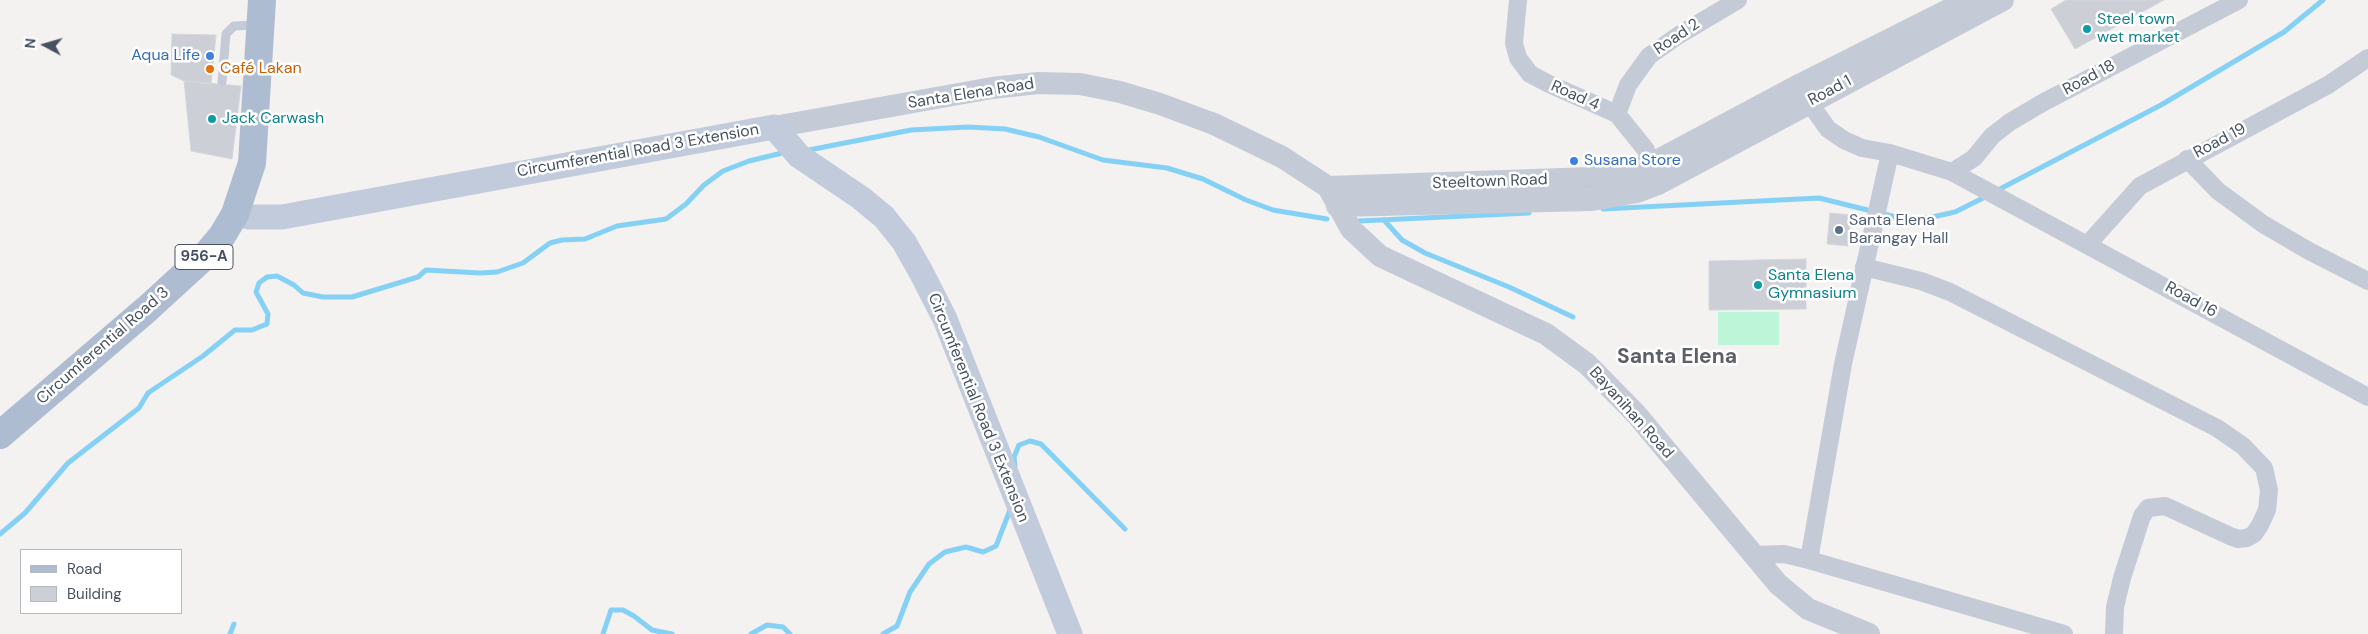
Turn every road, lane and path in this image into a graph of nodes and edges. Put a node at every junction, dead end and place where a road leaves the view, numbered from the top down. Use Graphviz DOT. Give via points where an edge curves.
graph roads {
  1 [pos="1518,0"];
  2 [pos="1738,0"];
  3 [pos="1968,0"];
  4 [pos="2003,0"];
  5 [pos="2239,0"];
  6 [pos="261,12"];
  7 [pos="2368,58"];
  8 [pos="222,82"];
  9 [pos="1803,94"];
  10 [pos="1617,114"];
  11 [pos="774,127"];
  12 [pos="1890,153"];
  13 [pos="2187,159"];
  14 [pos="1952,172"];
  15 [pos="1655,174"];
  16 [pos="1332,196"];
  17 [pos="235,214"];
  18 [pos="2088,244"];
  19 [pos="1864,267"];
  20 [pos="2368,281"];
  21 [pos="2368,397"];
  22 [pos="0,435"];
  23 [pos="1752,555"];
  24 [pos="1809,560"];
  25 [pos="1871,633"];
  26 [pos="1070,634"];
  27 [pos="2064,634"];
  28 [pos="2114,634"];
  1 -- 10 [label="street, Road 4" via="1514,43 1518,58 1530,74"];
  2 -- 10 [label="street, Road 2" via="1649,56 1628,85"];
  3 -- 9 [label="street, Road 1"];
  4 -- 9 [label="street, Road 1"];
  5 -- 14 [label="street, Road 18" via="2018,117 1992,136 1974,158"];
  6 -- 8 [label="lane" via="234,26 226,34"];
  6 -- 17 [label="main road, Circumferential Road 3 / 956-A" via="252,163"];
  7 -- 13 [label="street, Road 19" via="2328,84"];
  9 -- 12 [label="street, Road 16" via="1828,129 1844,140 1862,148"];
  9 -- 15 [label="street, Road 1"];
  10 -- 15 [label="street, Road 4" via="1646,150"];
  11 -- 16 [label="street, Santa Elena Road" via="992,88 1038,83 1080,84 1120,92 1214,124 1282,157"];
  11 -- 17 [label="main road, Circumferential Road 3 Extension" via="282,216"];
  11 -- 26 [label="main road, Circumferential Road 3 Extension" via="799,156 884,217 908,249 945,319"];
  12 -- 14 [label="street, Road 16"];
  12 -- 19 [label="street"];
  13 -- 18 [label="street, Road 19" via="2140,186"];
  13 -- 20 [label="street" via="2218,191 2263,224"];
  14 -- 18 [label="street, Road 16"];
  15 -- 16 [label="street, Steeltown Road" via="1630,193 1592,200"];
  16 -- 23 [label="street, Bayanihan Road" via="1350,229 1380,256 1546,334 1587,364 1636,414"];
  17 -- 22 [label="main road, Circumferential Road 3 / 956-A" via="206,255"];
  18 -- 21 [label="street, Road 16"];
  19 -- 24 [label="street"];
  19 -- 28 [label="street" via="1950,292 2217,428 2243,446 2264,468 2269,490 2266,510 2254,534 2247,538 2230,536 2173,508 2148,508 2142,516 2122,578 2115,607"];
  23 -- 24 [label="street" via="1784,554"];
  23 -- 25 [label="street, Bayanihan Road" via="1778,584 1808,609"];
  24 -- 27 [label="street"];
}
